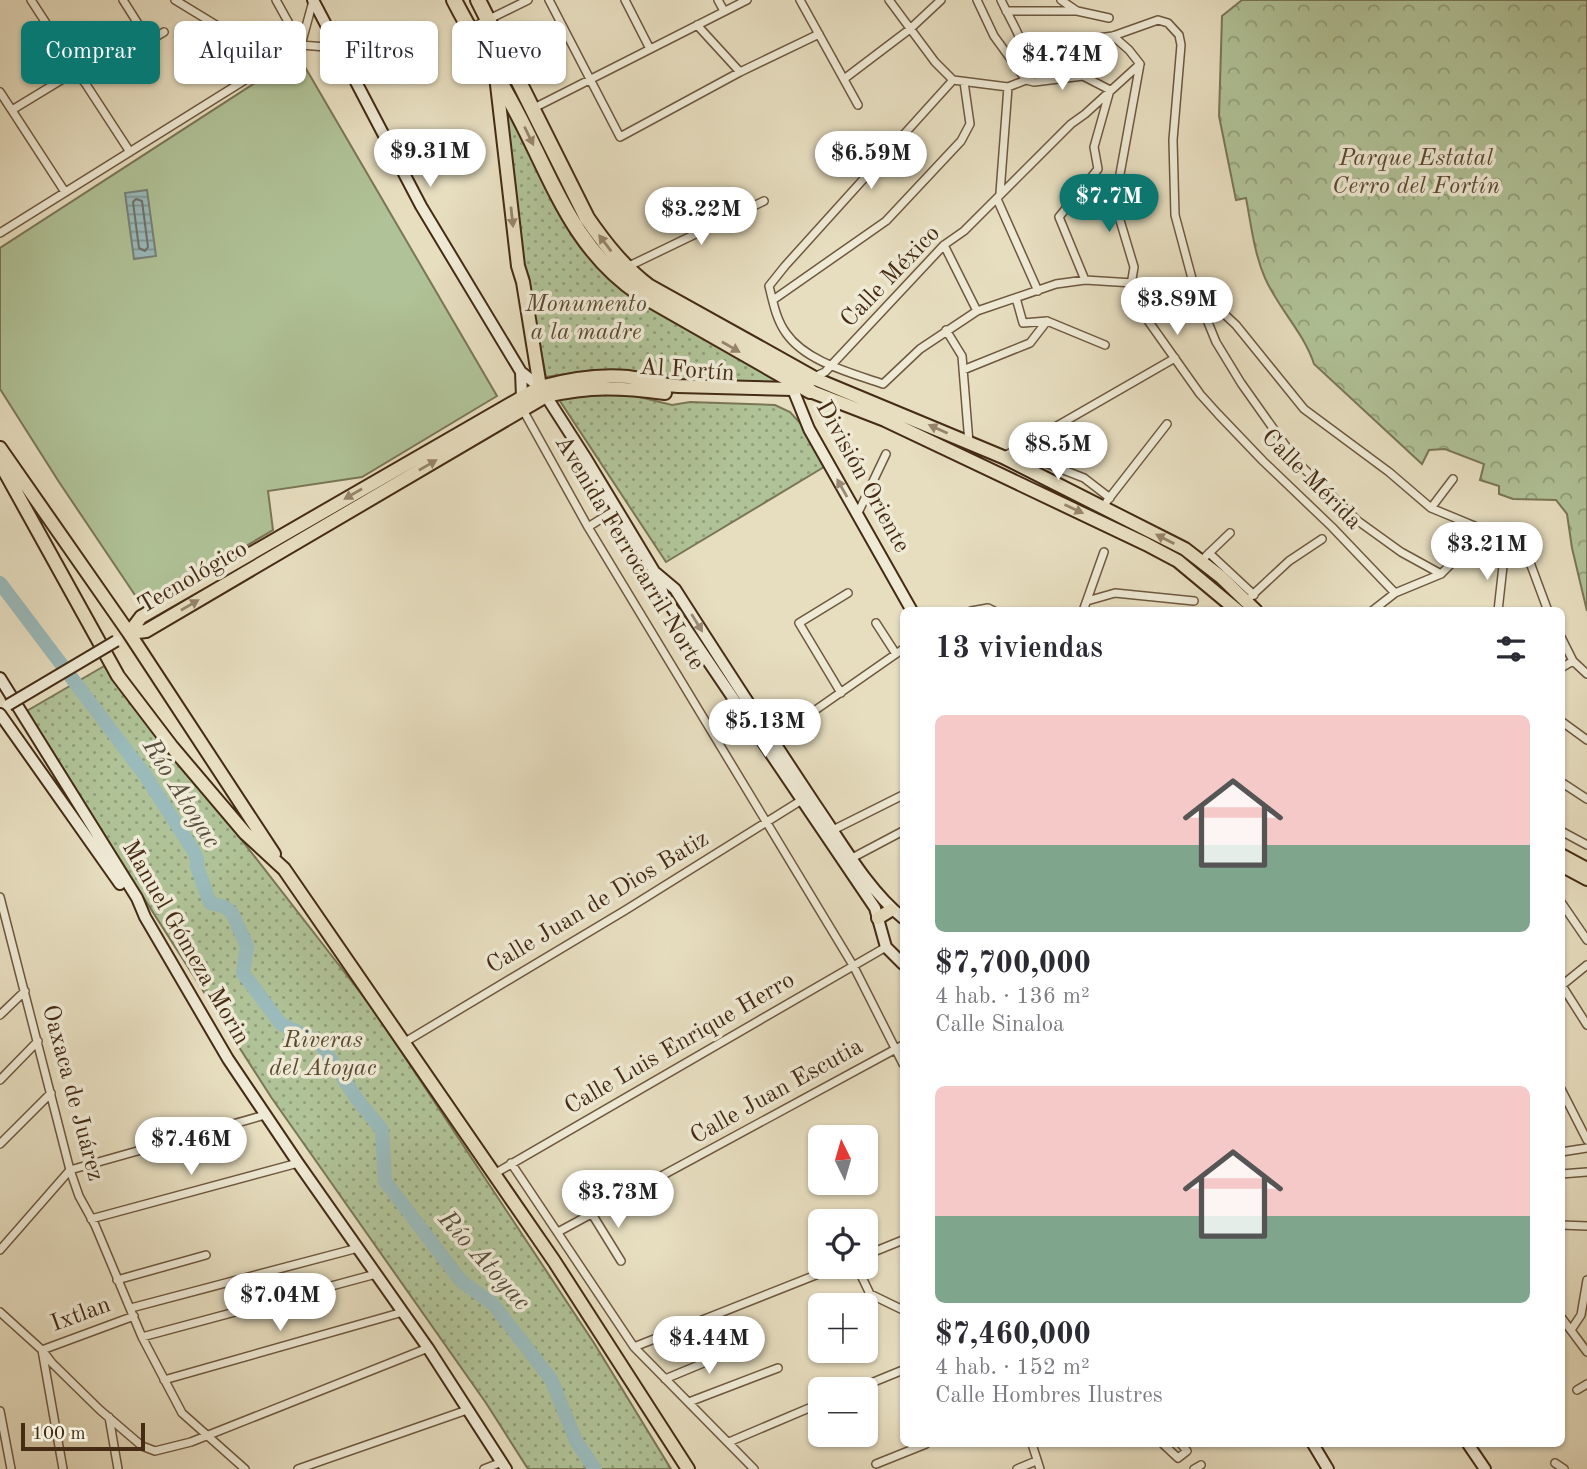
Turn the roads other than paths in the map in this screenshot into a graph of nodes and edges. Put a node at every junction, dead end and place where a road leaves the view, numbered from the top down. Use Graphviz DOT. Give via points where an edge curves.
graph roads {
  1 [pos="31,0"];
  2 [pos="123,0"];
  3 [pos="175,0"];
  4 [pos="276,0"];
  5 [pos="313,0"];
  6 [pos="454,0"];
  7 [pos="478,0"];
  8 [pos="528,0"];
  9 [pos="549,0"];
  10 [pos="625,0"];
  11 [pos="718,0"];
  12 [pos="747,0"];
  13 [pos="800,0"];
  14 [pos="889,0"];
  15 [pos="941,0"];
  16 [pos="977,0"];
  17 [pos="1001,0"];
  18 [pos="1061,0"];
  19 [pos="1006,11"];
  20 [pos="724,12"];
  21 [pos="1077,12"];
  22 [pos="1109,18"];
  23 [pos="487,20"];
  24 [pos="44,21"];
  25 [pos="136,21"];
  26 [pos="209,21"];
  27 [pos="288,21"];
  28 [pos="324,21"];
  29 [pos="465,21"];
  30 [pos="697,25"];
  31 [pos="306,26"];
  32 [pos="910,29"];
  33 [pos="164,32"];
  34 [pos="160,34"];
  35 [pos="819,34"];
  36 [pos="1113,36"];
  37 [pos="1024,48"];
  38 [pos="650,49"];
  39 [pos="1140,64"];
  40 [pos="740,72"];
  41 [pos="844,79"];
  42 [pos="590,80"];
  43 [pos="953,80"];
  44 [pos="1026,80"];
  45 [pos="964,82"];
  46 [pos="55,84"];
  47 [pos="85,84"];
  48 [pos="238,84"];
  49 [pos="357,84"];
  50 [pos="497,84"];
  51 [pos="501,84"];
  52 [pos="1008,87"];
  53 [pos="1110,90"];
  54 [pos="0,92"];
  55 [pos="858,105"];
  56 [pos="532,109"];
  57 [pos="12,110"];
  58 [pos="130,152"];
  59 [pos="65,192"];
  60 [pos="998,196"];
  61 [pos="764,201"];
  62 [pos="0,233"];
  63 [pos="944,245"];
  64 [pos="626,267"];
  65 [pos="1085,280"];
  66 [pos="1133,283"];
  67 [pos="1194,286"];
  68 [pos="1038,291"];
  69 [pos="1016,299"];
  70 [pos="773,300"];
  71 [pos="977,311"];
  72 [pos="1047,321"];
  73 [pos="946,330"];
  74 [pos="1105,345"];
  75 [pos="1175,358"];
  76 [pos="782,361"];
  77 [pos="831,365"];
  78 [pos="963,370"];
  79 [pos="520,372"];
  80 [pos="806,385"];
  81 [pos="543,392"];
  82 [pos="523,404"];
  83 [pos="1167,425"];
  84 [pos="969,443"];
  85 [pos="0,448"];
  86 [pos="1015,450"];
  87 [pos="886,454"];
  88 [pos="1003,457"];
  89 [pos="0,463"];
  90 [pos="402,473"];
  91 [pos="1453,480"];
  92 [pos="1106,503"];
  93 [pos="1432,508"];
  94 [pos="617,509"];
  95 [pos="857,516"];
  96 [pos="588,527"];
  97 [pos="1230,533"];
  98 [pos="1322,539"];
  99 [pos="1506,539"];
  100 [pos="1104,552"];
  101 [pos="245,557"];
  102 [pos="1205,557"];
  103 [pos="1504,557"];
  104 [pos="252,568"];
  105 [pos="1441,574"];
  106 [pos="848,593"];
  107 [pos="1395,593"];
  108 [pos="1087,601"];
  109 [pos="1194,601"];
  110 [pos="1246,602"];
  111 [pos="910,607"];
  112 [pos="1085,607"];
  113 [pos="1377,607"];
  114 [pos="1498,607"];
  115 [pos="1546,607"];
  116 [pos="876,623"];
  117 [pos="799,624"];
  118 [pos="789,629"];
  119 [pos="129,633"];
  120 [pos="1565,645"];
  121 [pos="900,652"];
  122 [pos="1573,661"];
  123 [pos="1565,665"];
  124 [pos="1587,674"];
  125 [pos="0,678"];
  126 [pos="842,693"];
  127 [pos="3,710"];
  128 [pos="1565,724"];
  129 [pos="1587,740"];
  130 [pos="768,743"];
  131 [pos="1565,785"];
  132 [pos="900,796"];
  133 [pos="805,798"];
  134 [pos="1587,799"];
  135 [pos="768,822"];
  136 [pos="833,830"];
  137 [pos="900,833"];
  138 [pos="1565,833"];
  139 [pos="1587,845"];
  140 [pos="1565,857"];
  141 [pos="852,858"];
  142 [pos="1565,867"];
  143 [pos="284,869"];
  144 [pos="1587,869"];
  145 [pos="1587,879"];
  146 [pos="1,903"];
  147 [pos="1565,908"];
  148 [pos="891,909"];
  149 [pos="900,916"];
  150 [pos="145,917"];
  151 [pos="878,918"];
  152 [pos="1587,940"];
  153 [pos="887,947"];
  154 [pos="900,961"];
  155 [pos="1587,965"];
  156 [pos="854,967"];
  157 [pos="1565,982"];
  158 [pos="25,991"];
  159 [pos="1565,991"];
  160 [pos="0,1015"];
  161 [pos="1587,1025"];
  162 [pos="38,1041"];
  163 [pos="405,1042"];
  164 [pos="899,1047"];
  165 [pos="0,1080"];
  166 [pos="51,1093"];
  167 [pos="1565,1097"];
  168 [pos="265,1115"];
  169 [pos="1587,1140"];
  170 [pos="0,1144"];
  171 [pos="1587,1148"];
  172 [pos="1565,1151"];
  173 [pos="298,1163"];
  174 [pos="511,1163"];
  175 [pos="70,1170"];
  176 [pos="1587,1172"];
  177 [pos="494,1174"];
  178 [pos="1565,1174"];
  179 [pos="592,1214"];
  180 [pos="91,1219"];
  181 [pos="1565,1226"];
  182 [pos="1587,1226"];
  183 [pos="558,1232"];
  184 [pos="900,1241"];
  185 [pos="358,1248"];
  186 [pos="0,1250"];
  187 [pos="878,1250"];
  188 [pos="206,1255"];
  189 [pos="621,1261"];
  190 [pos="376,1273"];
  191 [pos="808,1278"];
  192 [pos="863,1279"];
  193 [pos="117,1280"];
  194 [pos="1587,1280"];
  195 [pos="900,1309"];
  196 [pos="0,1312"];
  197 [pos="132,1312"];
  198 [pos="403,1312"];
  199 [pos="1565,1322"];
  200 [pos="1571,1330"];
  201 [pos="142,1336"];
  202 [pos="635,1347"];
  203 [pos="742,1347"];
  204 [pos="428,1348"];
  205 [pos="42,1350"];
  206 [pos="1587,1352"];
  207 [pos="778,1368"];
  208 [pos="900,1371"];
  209 [pos="164,1380"];
  210 [pos="665,1380"];
  211 [pos="878,1380"];
  212 [pos="1587,1384"];
  213 [pos="1577,1390"];
  214 [pos="689,1402"];
  215 [pos="808,1409"];
  216 [pos="467,1410"];
  217 [pos="0,1411"];
  218 [pos="108,1417"];
  219 [pos="207,1435"];
  220 [pos="729,1442"];
  221 [pos="918,1447"];
  222 [pos="1033,1447"];
  223 [pos="1166,1447"];
  224 [pos="1184,1447"];
  225 [pos="1315,1447"];
  226 [pos="1470,1447"];
  227 [pos="1036,1461"];
  228 [pos="1555,1463"];
  229 [pos="876,1464"];
  230 [pos="504,1466"];
  231 [pos="241,1467"];
  232 [pos="11,1469"];
  233 [pos="63,1469"];
  234 [pos="118,1469"];
  235 [pos="298,1469"];
  236 [pos="484,1469"];
  237 [pos="688,1469"];
  238 [pos="754,1469"];
  239 [pos="1017,1469"];
  240 [pos="1040,1469"];
  241 [pos="1328,1469"];
  242 [pos="1485,1469"];
  243 [pos="1564,1469"];
  1 -- 24 [label="street"];
  2 -- 25 [label="street"];
  3 -- 26 [label="street"];
  4 -- 27 [label="street"];
  5 -- 28 [label="street"];
  5 -- 31 [label="street"];
  6 -- 29 [label="highway"];
  7 -- 23 [label="highway"];
  8 -- 23 [label="street"];
  9 -- 42 [label="street"];
  10 -- 38 [label="street"];
  11 -- 20 [label="street"];
  12 -- 20 [label="street"];
  13 -- 35 [label="street"];
  14 -- 32 [label="street"];
  15 -- 32 [label="street"];
  16 -- 44 [label="street" via="994,36"];
  17 -- 19 [label="street"];
  18 -- 21 [label="street"];
  19 -- 21 [label="street"];
  19 -- 37 [label="street"];
  20 -- 30 [label="street"];
  21 -- 22 [label="street"];
  23 -- 56 [label="highway"];
  30 -- 38 [label="street"];
  30 -- 40 [label="street"];
  32 -- 41 [label="street"];
  32 -- 43 [label="street"];
  33 -- 34 [label="street"];
  35 -- 40 [label="street"];
  35 -- 41 [label="street"];
  36 -- 37 [label="street"];
  36 -- 39 [label="street"];
  36 -- 67 [label="street" via="1158,20 1179,35 1182,57 1173,140 1175,215"];
  37 -- 44 [label="street"];
  38 -- 42 [label="street"];
  39 -- 53 [label="street, Calle México"];
  39 -- 66 [label="street, Calle Mérida" via="1118,185 1119,217 1134,267"];
  40 -- 42 [label="street" via="620,137"];
  41 -- 55 [label="street"];
  42 -- 56 [label="street"];
  43 -- 45 [label="street"];
  43 -- 70 [label="street" via="785,266 769,286"];
  44 -- 52 [label="street"];
  44 -- 53 [label="street" via="1083,76"];
  45 -- 52 [label="street"];
  45 -- 70 [label="street" via="970,124 961,141 886,221"];
  46 -- 57 [label="street"];
  47 -- 58 [label="street"];
  48 -- 58 [label="street"];
  49 -- 79 [label="street" via="421,206"];
  50 -- 81 [label="main road, one-way" via="512,223"];
  51 -- 80 [label="highway, one-way" via="565,211 594,254 633,289"];
  52 -- 60 [label="street"];
  53 -- 60 [label="street, Calle México"];
  53 -- 65 [label="street" via="1094,147 1098,169 1059,217"];
  54 -- 57 [label="street"];
  64 -- 56 [label="highway, one-way" via="587,218"];
  57 -- 59 [label="street"];
  58 -- 59 [label="street"];
  59 -- 62 [label="street"];
  60 -- 63 [label="street, Calle México"];
  60 -- 68 [label="street"];
  61 -- 64 [label="street"];
  63 -- 71 [label="street"];
  63 -- 77 [label="street, Calle México"];
  64 -- 76 [label="highway" via="649,286"];
  65 -- 66 [label="street"];
  65 -- 68 [label="street"];
  66 -- 75 [label="street, Calle Mérida" via="1132,298"];
  67 -- 93 [label="street" via="1236,325 1304,410"];
  67 -- 105 [label="street" via="1216,342 1297,462 1358,521"];
  68 -- 69 [label="street"];
  69 -- 71 [label="street"];
  69 -- 72 [label="street" via="1023,324"];
  70 -- 77 [label="street" via="787,335"];
  71 -- 73 [label="street"];
  72 -- 74 [label="street"];
  72 -- 78 [label="street" via="1030,343"];
  73 -- 77 [label="street" via="883,384"];
  73 -- 78 [label="street" via="962,356"];
  75 -- 86 [label="street"];
  75 -- 107 [label="street, Calle Mérida" via="1200,394 1262,461"];
  76 -- 80 [label="highway"];
  76 -- 80 [label="street, División Oriente"];
  77 -- 80 [label="street, Calle México"];
  78 -- 84 [label="street"];
  79 -- 81 [label="street"];
  79 -- 82 [label="street"];
  80 -- 81 [label="main road, Al Fortín" via="678,386 605,376 564,381"];
  84 -- 80 [label="main road, one-way"];
  95 -- 80 [label="street, División Oriente, one-way" via="809,429"];
  80 -- 110 [label="main road, one-way" via="1146,544"];
  81 -- 82 [label="main road, Tecnológico"];
  81 -- 94 [label="street"];
  82 -- 90 [label="main road, Tecnológico"];
  82 -- 96 [label="street, Avenida Ferrocarril Norte"];
  83 -- 92 [label="street"];
  84 -- 88 [label="main road"];
  85 -- 119 [label="main road"];
  86 -- 88 [label="street"];
  86 -- 92 [label="street" via="1084,478"];
  87 -- 95 [label="street"];
  88 -- 92 [label="main road"];
  89 -- 143 [label="main road" via="118,676 245,833"];
  90 -- 101 [label="main road, Tecnológico, one-way"];
  90 -- 104 [label="main road, Tecnológico"];
  91 -- 93 [label="street"];
  102 -- 92 [label="main road, one-way"];
  93 -- 99 [label="street"];
  94 -- 96 [label="street"];
  94 -- 130 [label="street, one-way" via="654,571 675,589"];
  95 -- 111 [label="street, División Oriente"];
  96 -- 135 [label="street, Avenida Ferrocarril Norte"];
  97 -- 102 [label="street"];
  98 -- 110 [label="street" via="1289,561"];
  99 -- 103 [label="street" via="1510,548"];
  99 -- 115 [label="street" via="1521,541"];
  100 -- 108 [label="street"];
  101 -- 104 [label="street"];
  101 -- 119 [label="main road, Tecnológico" via="141,617"];
  102 -- 110 [label="main road"];
  103 -- 105 [label="street" via="1464,555"];
  103 -- 114 [label="street"];
  119 -- 104 [label="main road, Tecnológico, one-way" via="146,631"];
  105 -- 107 [label="street"];
  106 -- 117 [label="street"];
  107 -- 113 [label="street"];
  108 -- 109 [label="street" via="1115,593"];
  108 -- 112 [label="street"];
  116 -- 121 [label="street"];
  117 -- 118 [label="street"];
  117 -- 126 [label="street"];
  119 -- 127 [label="street, bridge"];
  119 -- 143 [label="main road"];
  120 -- 122 [label="street"];
  121 -- 126 [label="street"];
  122 -- 123 [label="street"];
  122 -- 124 [label="street"];
  125 -- 150 [label="street, Manuel Gómeza Morin"];
  126 -- 130 [label="street"];
  127 -- 150 [label="street"];
  128 -- 129 [label="street"];
  130 -- 133 [label="street"];
  131 -- 134 [label="street"];
  132 -- 136 [label="street"];
  133 -- 135 [label="street, Calle Juan de Dios Batiz"];
  133 -- 136 [label="street"];
  133 -- 151 [label="street"];
  135 -- 156 [label="street, Avenida Ferrocarril Norte"];
  135 -- 163 [label="street, Calle Juan de Dios Batiz"];
  136 -- 141 [label="street"];
  137 -- 141 [label="street"];
  138 -- 139 [label="street"];
  140 -- 144 [label="main road"];
  141 -- 148 [label="street"];
  142 -- 145 [label="main road"];
  143 -- 163 [label="main road"];
  146 -- 158 [label="street, Oaxaca de Juárez"];
  147 -- 152 [label="street"];
  148 -- 149 [label="street"];
  148 -- 151 [label="main road"];
  150 -- 168 [label="street, Manuel Gómeza Morin"];
  151 -- 153 [label="street"];
  153 -- 154 [label="street"];
  153 -- 156 [label="street, Calle Luis Enrique Herro"];
  155 -- 157 [label="street"];
  156 -- 164 [label="street, Avenida Ferrocarril Norte"];
  156 -- 174 [label="street, Calle Luis Enrique Herro"];
  158 -- 160 [label="street"];
  158 -- 162 [label="street, Oaxaca de Juárez"];
  159 -- 161 [label="street"];
  162 -- 165 [label="street"];
  162 -- 166 [label="street, Oaxaca de Juárez"];
  163 -- 177 [label="main road"];
  164 -- 179 [label="street, Calle Juan Escutia"];
  166 -- 170 [label="street"];
  166 -- 175 [label="street, Oaxaca de Juárez"];
  167 -- 169 [label="street"];
  168 -- 173 [label="street, Manuel Gómeza Morin"];
  168 -- 175 [label="street"];
  171 -- 172 [label="street"];
  173 -- 180 [label="street"];
  173 -- 185 [label="street, Manuel Gómeza Morin"];
  174 -- 177 [label="street, Calle Luis Enrique Herro"];
  174 -- 183 [label="street"];
  175 -- 180 [label="street, Oaxaca de Juárez"];
  175 -- 186 [label="street"];
  176 -- 178 [label="street"];
  177 -- 237 [label="main road"];
  179 -- 183 [label="street, Calle Juan Escutia"];
  179 -- 189 [label="street"];
  180 -- 193 [label="street, Oaxaca de Juárez"];
  181 -- 182 [label="street"];
  183 -- 202 [label="street"];
  184 -- 187 [label="street"];
  185 -- 190 [label="street, Manuel Gómeza Morin"];
  185 -- 197 [label="street, Ixtlan"];
  188 -- 193 [label="street"];
  190 -- 198 [label="street, Manuel Gómeza Morin"];
  190 -- 201 [label="street"];
  191 -- 202 [label="street"];
  192 -- 195 [label="street" via="870,1294"];
  193 -- 197 [label="street, Oaxaca de Juárez"];
  194 -- 200 [label="street" via="1581,1315"];
  196 -- 205 [label="street"];
  197 -- 201 [label="street, Oaxaca de Juárez"];
  197 -- 205 [label="street, Ixtlan"];
  198 -- 204 [label="street, Manuel Gómeza Morin"];
  198 -- 209 [label="street"];
  199 -- 200 [label="street"];
  200 -- 206 [label="street"];
  201 -- 209 [label="street, Oaxaca de Juárez"];
  202 -- 210 [label="street"];
  203 -- 210 [label="street"];
  204 -- 216 [label="street, Manuel Gómeza Morin"];
  204 -- 219 [label="street"];
  205 -- 218 [label="street"];
  205 -- 233 [label="street"];
  207 -- 214 [label="street"];
  208 -- 211 [label="street"];
  209 -- 219 [label="street, Oaxaca de Juárez" via="182,1413"];
  210 -- 214 [label="street"];
  212 -- 213 [label="street"];
  214 -- 220 [label="street"];
  215 -- 220 [label="street"];
  216 -- 230 [label="street, Manuel Gómeza Morin"];
  216 -- 235 [label="street"];
  217 -- 232 [label="street"];
  218 -- 219 [label="street" via="142,1446 155,1451"];
  218 -- 234 [label="street"];
  219 -- 231 [label="street, Oaxaca de Juárez"];
  220 -- 238 [label="street"];
  221 -- 229 [label="street"];
  222 -- 227 [label="street"];
  223 -- 224 [label="street" via="1178,1458 1188,1451"];
  225 -- 241 [label="street"];
  226 -- 242 [label="street"];
  227 -- 239 [label="street"];
  227 -- 240 [label="street"];
  228 -- 243 [label="street"];
  230 -- 236 [label="street"];
}
